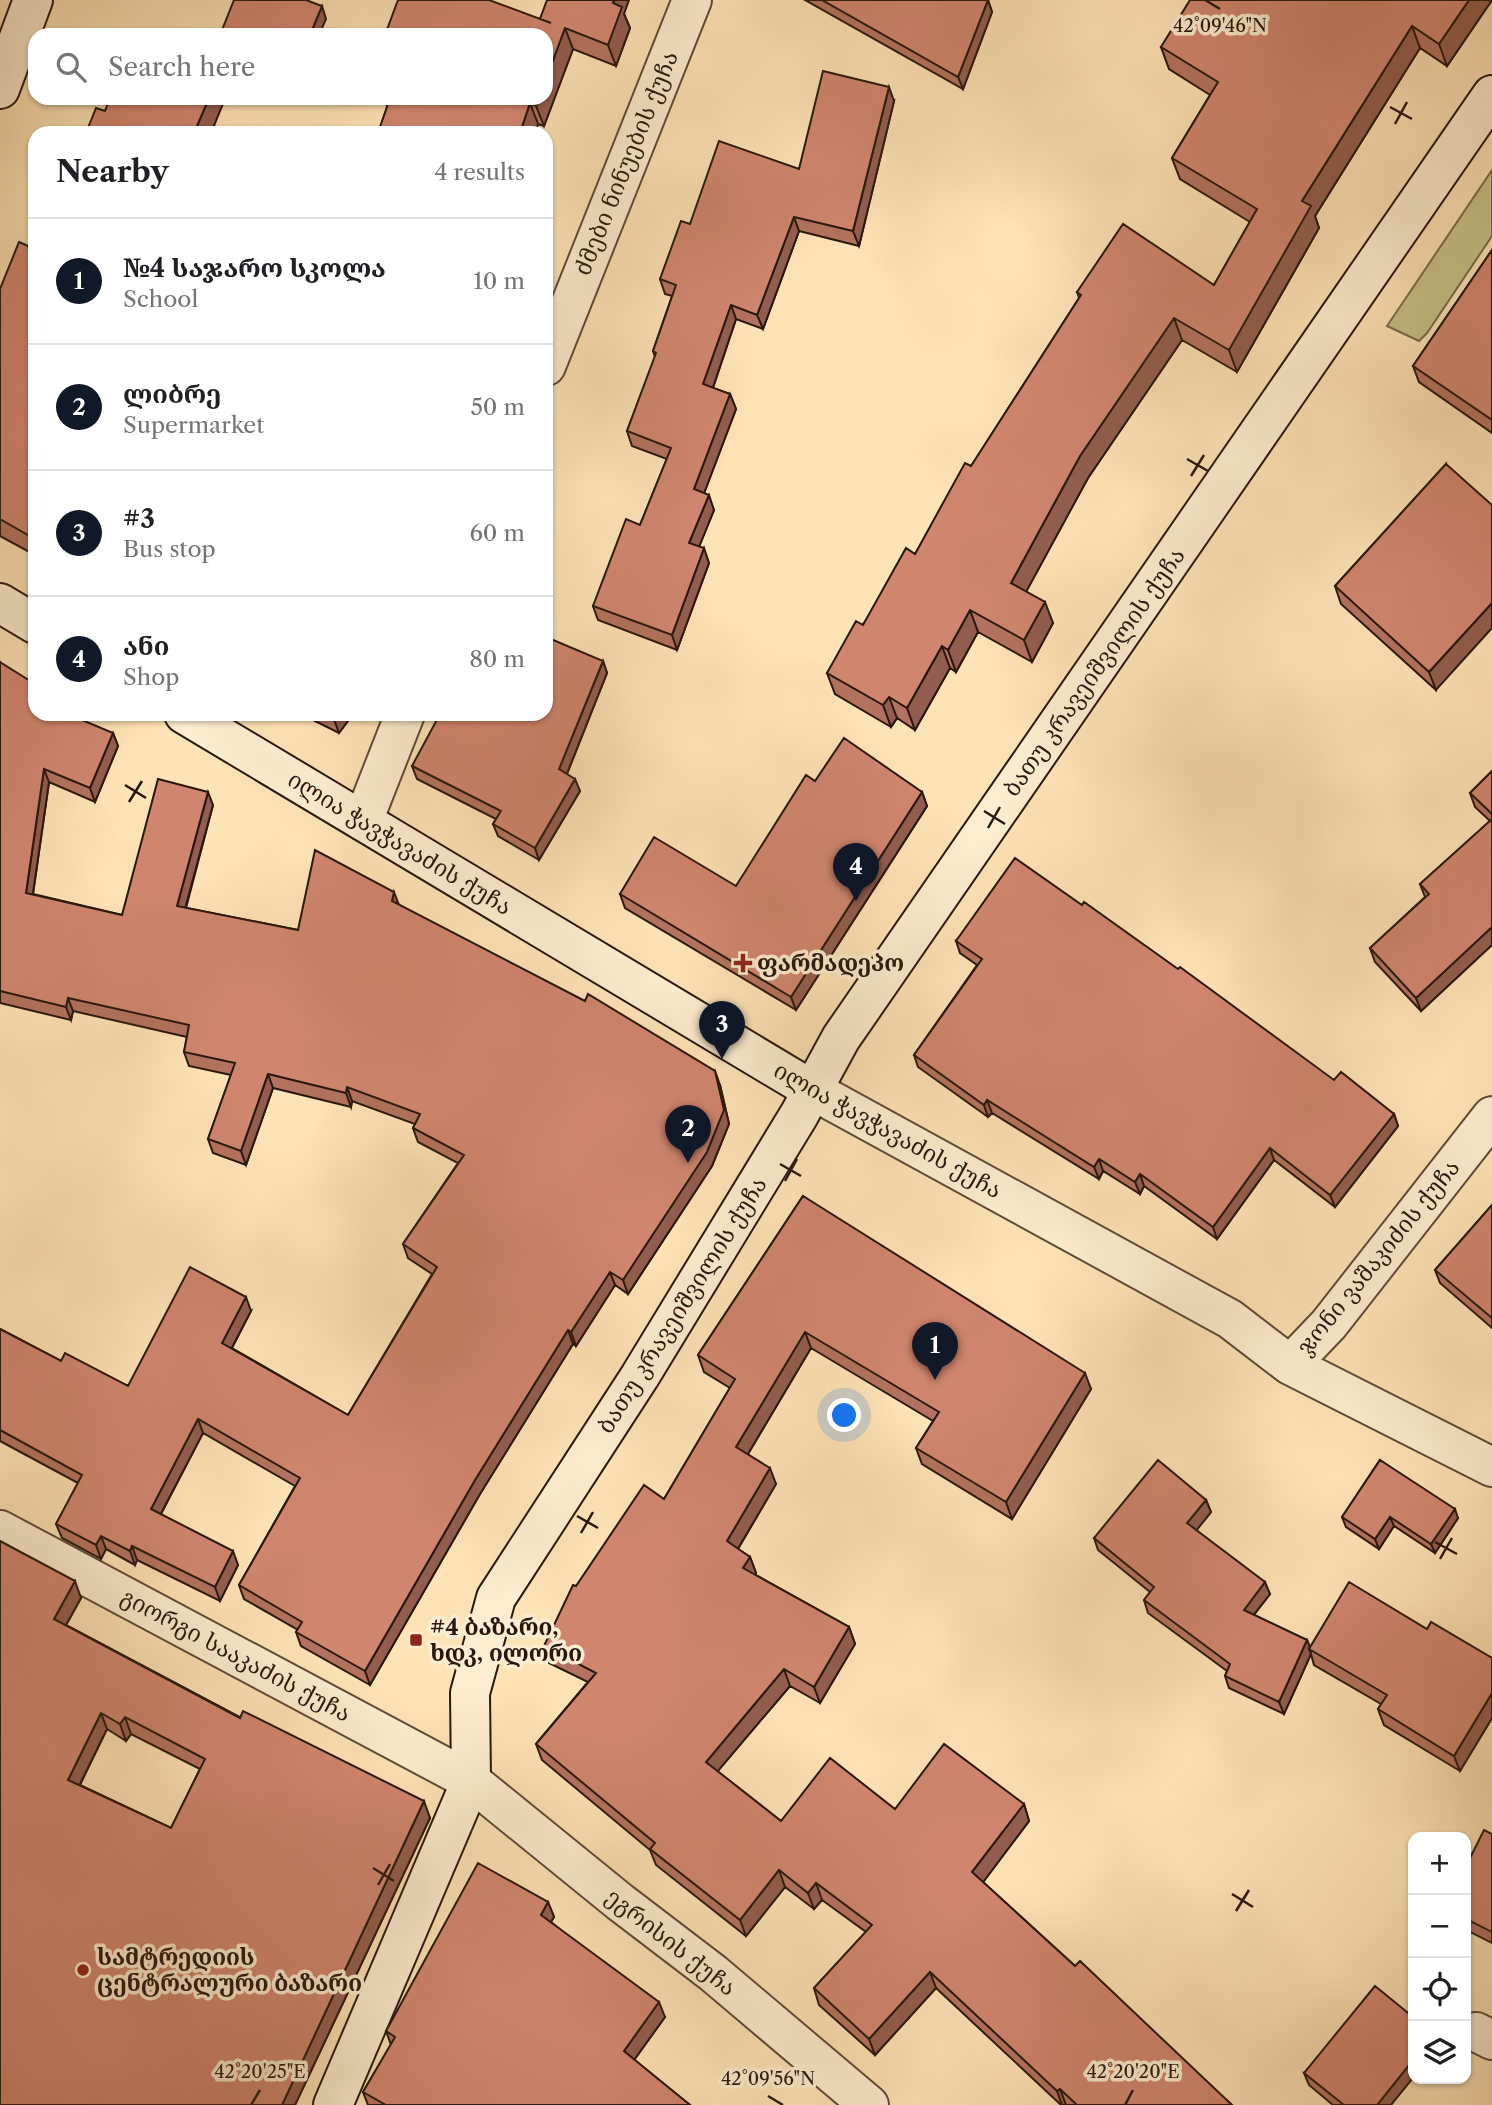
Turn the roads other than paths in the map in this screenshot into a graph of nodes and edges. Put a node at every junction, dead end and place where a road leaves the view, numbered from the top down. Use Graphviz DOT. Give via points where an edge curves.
graph roads {
  1 [pos="33,0"];
  2 [pos="692,0"];
  3 [pos="0,89"];
  4 [pos="1492,95"];
  5 [pos="553,348"];
  6 [pos="0,603"];
  7 [pos="28,620"];
  8 [pos="196,721"];
  9 [pos="402,721"];
  10 [pos="363,821"];
  11 [pos="812,1090"];
  12 [pos="1492,1116"];
  13 [pos="1290,1365"];
  14 [pos="1492,1467"];
  15 [pos="0,1530"];
  16 [pos="471,1781"];
  17 [pos="333,2105"];
  18 [pos="869,2105"];
  1 -- 3 [label="street"];
  2 -- 5 [label="street, ძმები ნინუების ქუჩა"];
  4 -- 11 [label="street, ბათუ კრავეიშვილის ქუჩა" via="841,1038"];
  6 -- 7 [label="street"];
  8 -- 10 [label="street, ილია ჭავჭავაძის ქუჩა"];
  9 -- 10 [label="street"];
  10 -- 11 [label="street, ილია ჭავჭავაძის ქუჩა"];
  11 -- 13 [label="street, ილია ჭავჭავაძის ქუჩა" via="1230,1319"];
  11 -- 16 [label="street, ბათუ კრავეიშვილის ქუჩა" via="640,1376 496,1598 470,1693"];
  12 -- 13 [label="street, ჯონი ვაშაკიძის ქუჩა" via="1329,1324"];
  13 -- 14 [label="street, ილია ჭავჭავაძის ქუჩა"];
  15 -- 16 [label="street, გიორგი სააკაძის ქუჩა"];
  16 -- 17 [label="street"];
  16 -- 18 [label="street, ეგრისის ქუჩა" via="713,1973"];
}
